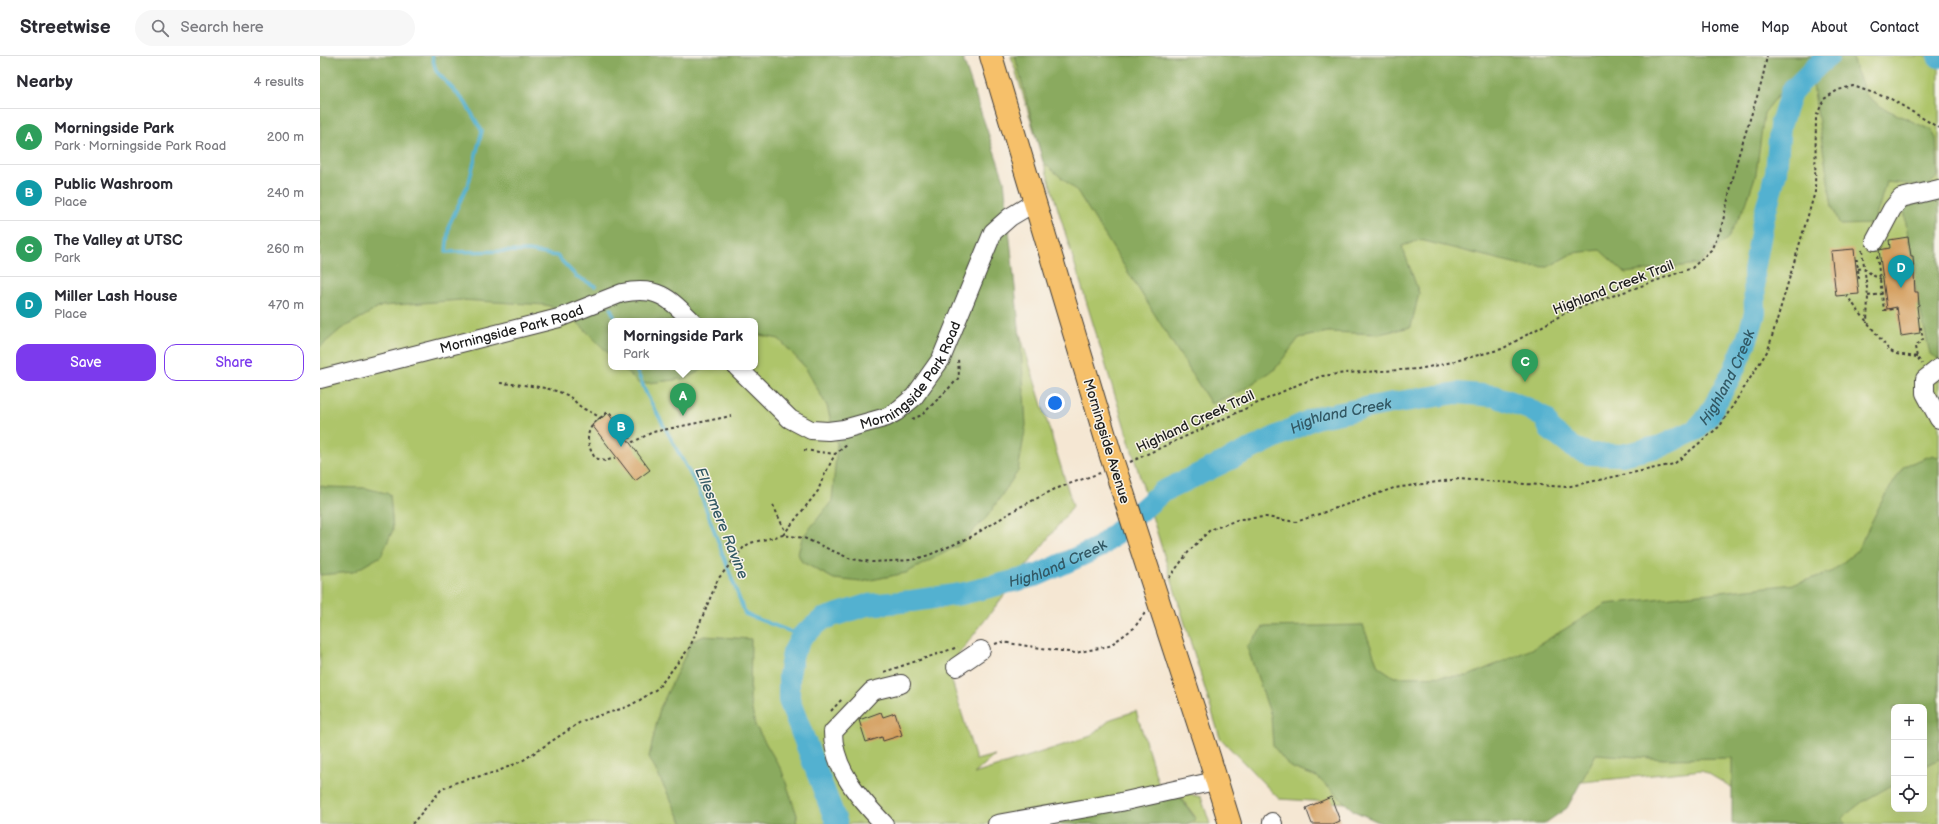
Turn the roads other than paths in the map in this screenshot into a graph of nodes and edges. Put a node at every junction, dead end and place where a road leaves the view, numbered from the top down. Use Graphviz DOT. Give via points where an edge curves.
graph roads {
  1 [pos="991,56"];
  2 [pos="1939,189"];
  3 [pos="1035,202"];
  4 [pos="1875,241"];
  5 [pos="689,318"];
  6 [pos="1939,368"];
  7 [pos="740,370"];
  8 [pos="320,380"];
  9 [pos="1939,419"];
  10 [pos="981,650"];
  11 [pos="956,667"];
  12 [pos="901,684"];
  13 [pos="1215,780"];
  14 [pos="884,824"];
  15 [pos="997,824"];
  16 [pos="1230,824"];
  1 -- 3 [label="main road, Morningside Avenue"];
  2 -- 4 [label="street" via="1901,198 1892,209"];
  3 -- 7 [label="street, Morningside Park Road" via="1002,223 993,232 941,359 914,397 896,412 867,424 844,429 811,430 790,419"];
  3 -- 13 [label="main road, Morningside Avenue, bridge" via="1113,464"];
  5 -- 8 [label="street, Morningside Park Road" via="662,295 652,291 632,291 559,318"];
  6 -- 9 [label="street" via="1925,380 1924,393"];
  10 -- 11 [label="street"];
  12 -- 14 [label="street" via="872,691 833,732 833,745 841,767 855,791"];
  13 -- 15 [label="street" via="1121,802"];
  13 -- 16 [label="main road, Morningside Avenue"];
}
